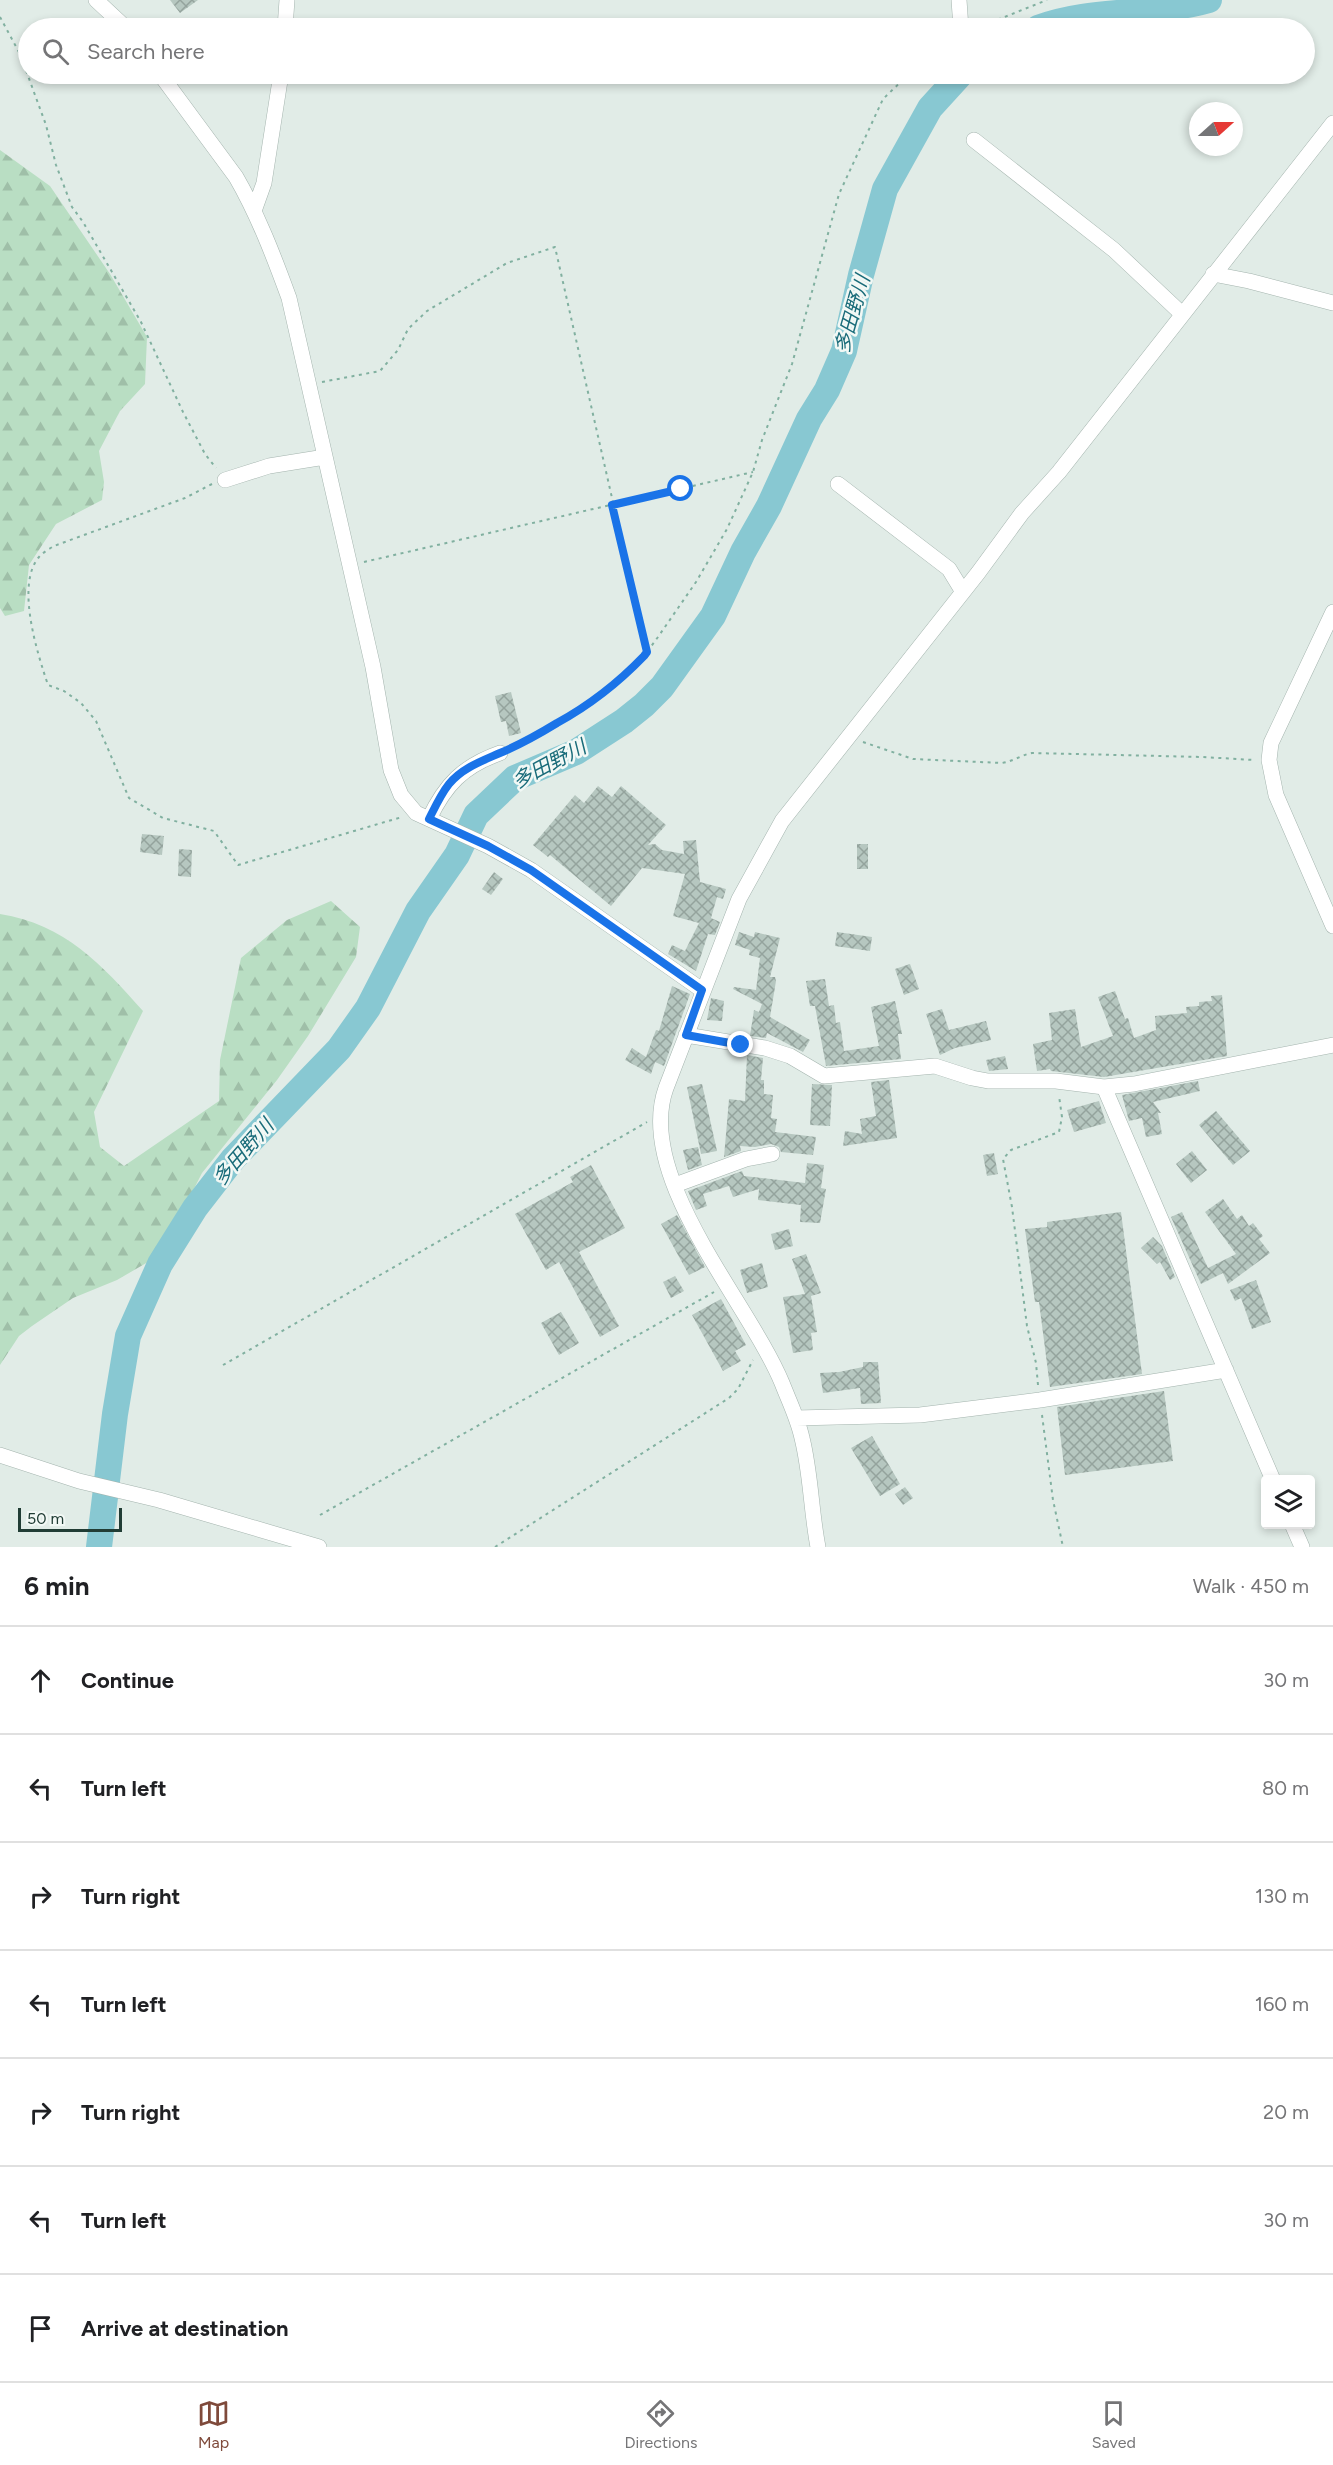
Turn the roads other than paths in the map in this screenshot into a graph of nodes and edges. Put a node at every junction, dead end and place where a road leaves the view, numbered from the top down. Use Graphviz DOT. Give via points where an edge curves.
graph roads {
  1 [pos="96,0"];
  2 [pos="287,0"];
  3 [pos="959,0"];
  4 [pos="115,18"];
  5 [pos="286,18"];
  6 [pos="960,18"];
  7 [pos="167,84"];
  8 [pos="279,84"];
  9 [pos="1333,123"];
  10 [pos="974,140"];
  11 [pos="254,211"];
  12 [pos="1213,274"];
  13 [pos="1333,303"];
  14 [pos="1182,314"];
  15 [pos="326,457"];
  16 [pos="225,480"];
  17 [pos="838,484"];
  18 [pos="963,592"];
  19 [pos="1333,612"];
  20 [pos="500,753"];
  21 [pos="427,818"];
  22 [pos="1333,927"];
  23 [pos="702,990"];
  24 [pos="686,1035"];
  25 [pos="1333,1045"];
  26 [pos="1104,1086"];
  27 [pos="772,1154"];
  28 [pos="675,1185"];
  29 [pos="1226,1370"];
  30 [pos="796,1418"];
  31 [pos="0,1455"];
  32 [pos="1271,1475"];
  33 [pos="1294,1529"];
  34 [pos="319,1547"];
  35 [pos="818,1547"];
  36 [pos="1302,1547"];
  1 -- 4 [label="street"];
  2 -- 5 [label="street"];
  3 -- 6 [label="street"];
  7 -- 11 [label="street" via="236,177"];
  8 -- 11 [label="street" via="264,183"];
  9 -- 12 [label="street"];
  10 -- 14 [label="street" via="1114,250"];
  11 -- 15 [label="street" via="289,298"];
  12 -- 13 [label="street"];
  12 -- 14 [label="street"];
  14 -- 18 [label="street"];
  15 -- 16 [label="street" via="268,466"];
  15 -- 21 [label="street" via="373,667 391,770 400,795"];
  17 -- 18 [label="street" via="949,569"];
  18 -- 23 [label="street" via="782,821 739,899"];
  19 -- 22 [label="street" via="1271,743 1269,760 1276,795"];
  20 -- 21 [label="street" via="473,765 450,783"];
  21 -- 23 [label="street" via="531,870"];
  23 -- 24 [label="street"];
  24 -- 26 [label="street" via="765,1048 790,1056 824,1076 935,1066 988,1081"];
  24 -- 28 [label="street" via="662,1098 663,1144"];
  25 -- 26 [label="street" via="1134,1084"];
  26 -- 29 [label="street"];
  27 -- 28 [label="street" via="746,1159"];
  28 -- 30 [label="street" via="780,1379"];
  29 -- 30 [label="street" via="920,1415"];
  29 -- 32 [label="street"];
  30 -- 35 [label="street" via="808,1470"];
  31 -- 34 [label="street" via="79,1482 159,1500"];
  33 -- 36 [label="street"];
}
